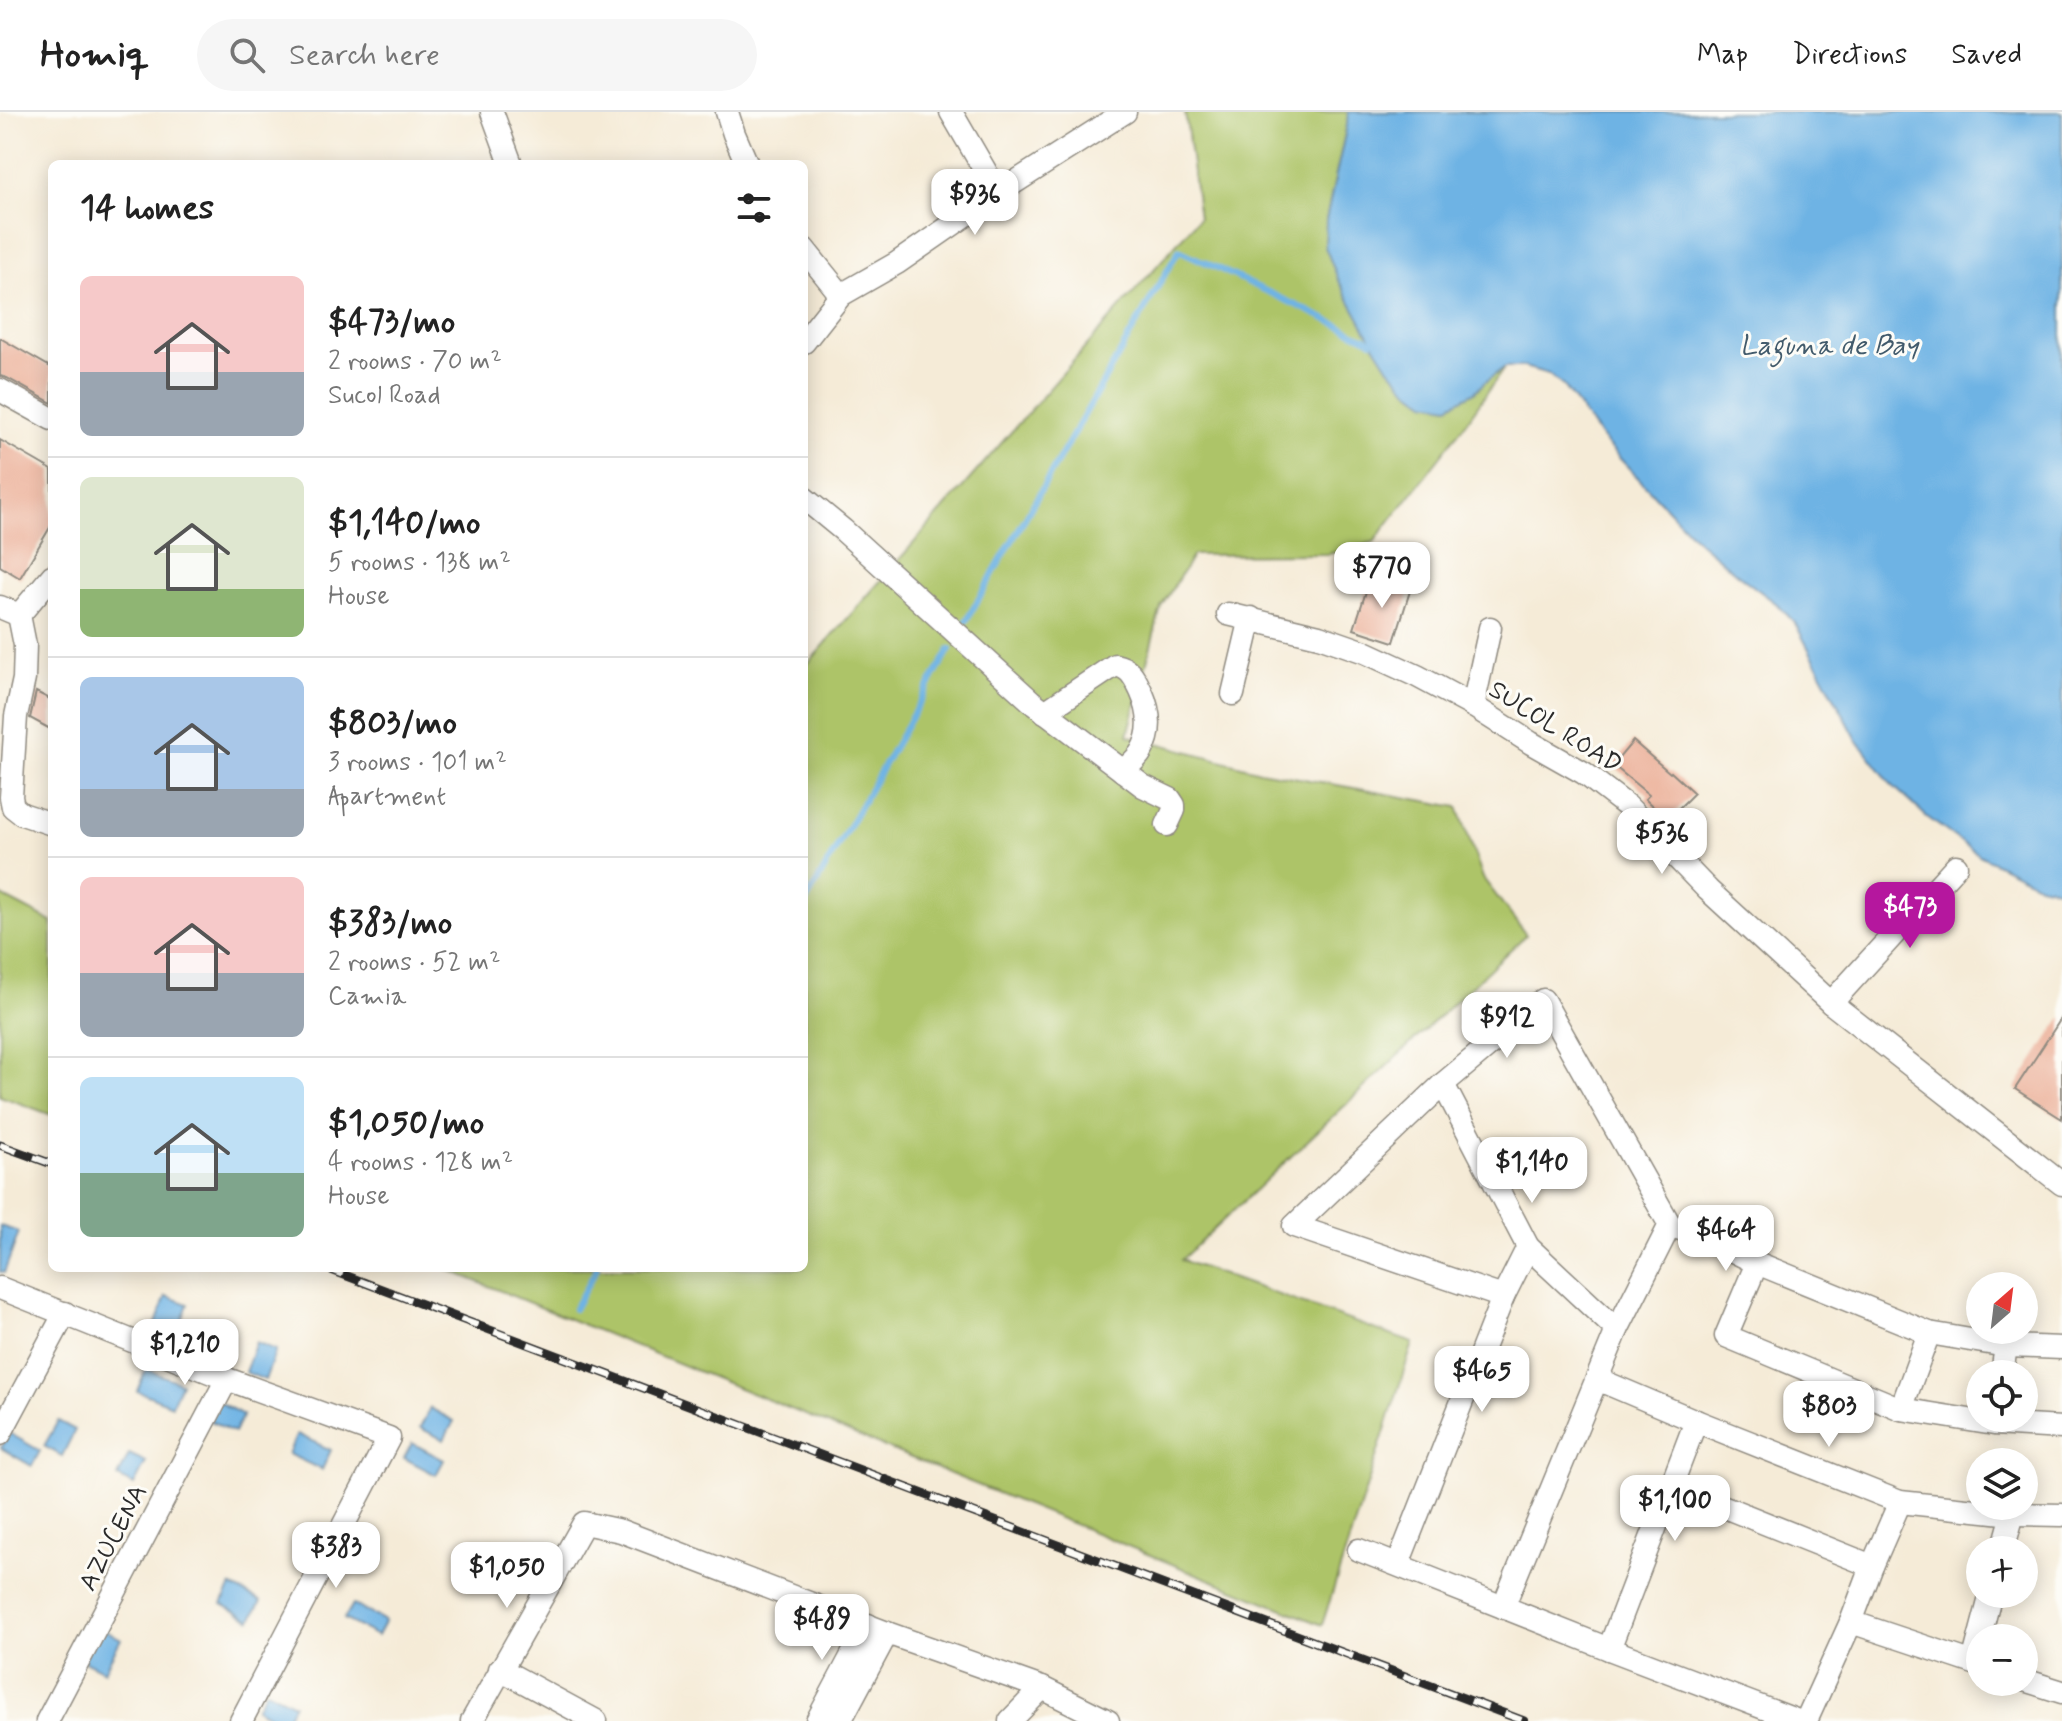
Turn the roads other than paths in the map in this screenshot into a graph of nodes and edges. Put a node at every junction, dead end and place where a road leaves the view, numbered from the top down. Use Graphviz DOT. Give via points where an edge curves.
graph roads {
  1 [pos="492,112"];
  2 [pos="727,112"];
  3 [pos="951,112"];
  4 [pos="1125,112"];
  5 [pos="510,160"];
  6 [pos="745,160"];
  7 [pos="998,193"];
  8 [pos="808,254"];
  9 [pos="841,295"];
  10 [pos="808,337"];
  11 [pos="0,390"];
  12 [pos="48,417"];
  13 [pos="808,501"];
  14 [pos="48,579"];
  15 [pos="9,611"];
  16 [pos="1228,614"];
  17 [pos="1251,618"];
  18 [pos="1490,628"];
  19 [pos="1233,694"];
  20 [pos="1473,706"];
  21 [pos="1045,712"];
  22 [pos="1123,771"];
  23 [pos="48,823"];
  24 [pos="1167,825"];
  25 [pos="1956,866"];
  26 [pos="1831,1003"];
  27 [pos="1443,1084"];
  28 [pos="2062,1184"];
  29 [pos="1670,1225"];
  30 [pos="1528,1247"];
  31 [pos="1757,1263"];
  32 [pos="0,1288"];
  33 [pos="1503,1297"];
  34 [pos="65,1313"];
  35 [pos="1617,1330"];
  36 [pos="1929,1333"];
  37 [pos="2006,1346"];
  38 [pos="2062,1348"];
  39 [pos="2004,1360"];
  40 [pos="227,1379"];
  41 [pos="1597,1379"];
  42 [pos="1901,1409"];
  43 [pos="1966,1417"];
  44 [pos="1696,1421"];
  45 [pos="2038,1425"];
  46 [pos="2062,1428"];
  47 [pos="0,1434"];
  48 [pos="1672,1486"];
  49 [pos="1900,1502"];
  50 [pos="1966,1509"];
  51 [pos="2038,1515"];
  52 [pos="2062,1515"];
  53 [pos="1359,1550"];
  54 [pos="1398,1564"];
  55 [pos="1872,1566"];
  56 [pos="1503,1607"];
  57 [pos="1851,1622"];
  58 [pos="878,1629"];
  59 [pos="1609,1649"];
  60 [pos="1966,1661"];
  61 [pos="500,1669"];
  62 [pos="2038,1684"];
  63 [pos="1042,1688"];
  64 [pos="2062,1692"];
  65 [pos="47,1721"];
  66 [pos="241,1721"];
  67 [pos="472,1721"];
  68 [pos="596,1721"];
  69 [pos="817,1721"];
  70 [pos="840,1721"];
  71 [pos="1010,1721"];
  72 [pos="1108,1721"];
  73 [pos="1798,1721"];
  74 [pos="1806,1721"];
  1 -- 5 [label="street"];
  2 -- 6 [label="street"];
  3 -- 7 [label="street"];
  4 -- 7 [label="street"];
  7 -- 9 [label="street"];
  8 -- 9 [label="street"];
  9 -- 10 [label="street"];
  11 -- 12 [label="street"];
  13 -- 21 [label="street"];
  14 -- 15 [label="street"];
  15 -- 23 [label="street" via="25,645 11,797 22,814"];
  16 -- 17 [label="street, SUCOL ROAD"];
  17 -- 19 [label="street"];
  17 -- 20 [label="street, SUCOL ROAD" via="1365,652"];
  18 -- 20 [label="street"];
  20 -- 26 [label="street, SUCOL ROAD" via="1584,773 1627,806 1708,890"];
  21 -- 22 [label="street"];
  21 -- 22 [label="street" via="1115,665 1126,667 1151,719 1142,751"];
  22 -- 24 [label="street" via="1170,799 1174,810"];
  25 -- 26 [label="street"];
  26 -- 28 [label="street, SUCOL ROAD"];
  27 -- 29 [label="street" via="1543,1000"];
  27 -- 30 [label="street"];
  27 -- 33 [label="street" via="1294,1226"];
  29 -- 31 [label="street"];
  29 -- 35 [label="street"];
  30 -- 33 [label="street"];
  30 -- 35 [label="street"];
  31 -- 36 [label="street"];
  31 -- 42 [label="street" via="1726,1336"];
  32 -- 34 [label="street"];
  33 -- 54 [label="street"];
  34 -- 40 [label="street"];
  34 -- 47 [label="street"];
  35 -- 41 [label="street"];
  36 -- 37 [label="street"];
  36 -- 42 [label="street"];
  37 -- 38 [label="street"];
  37 -- 39 [label="street"];
  40 -- 65 [label="street, AZUCENA"];
  40 -- 66 [label="street" via="389,1438"];
  41 -- 44 [label="street"];
  41 -- 56 [label="street"];
  42 -- 43 [label="street"];
  44 -- 48 [label="street"];
  44 -- 49 [label="street"];
  45 -- 46 [label="street"];
  48 -- 55 [label="street"];
  48 -- 59 [label="street"];
  49 -- 50 [label="street"];
  49 -- 55 [label="street"];
  51 -- 52 [label="street"];
  53 -- 54 [label="street"];
  54 -- 56 [label="street"];
  55 -- 57 [label="street"];
  56 -- 59 [label="street"];
  57 -- 60 [label="street"];
  57 -- 74 [label="street"];
  58 -- 61 [label="street" via="621,1531 584,1523"];
  58 -- 63 [label="street"];
  58 -- 69 [label="street"];
  58 -- 70 [label="street"];
  59 -- 73 [label="street"];
  61 -- 67 [label="street"];
  61 -- 68 [label="street"];
  62 -- 64 [label="street"];
  63 -- 71 [label="street"];
  63 -- 72 [label="street"];
}
